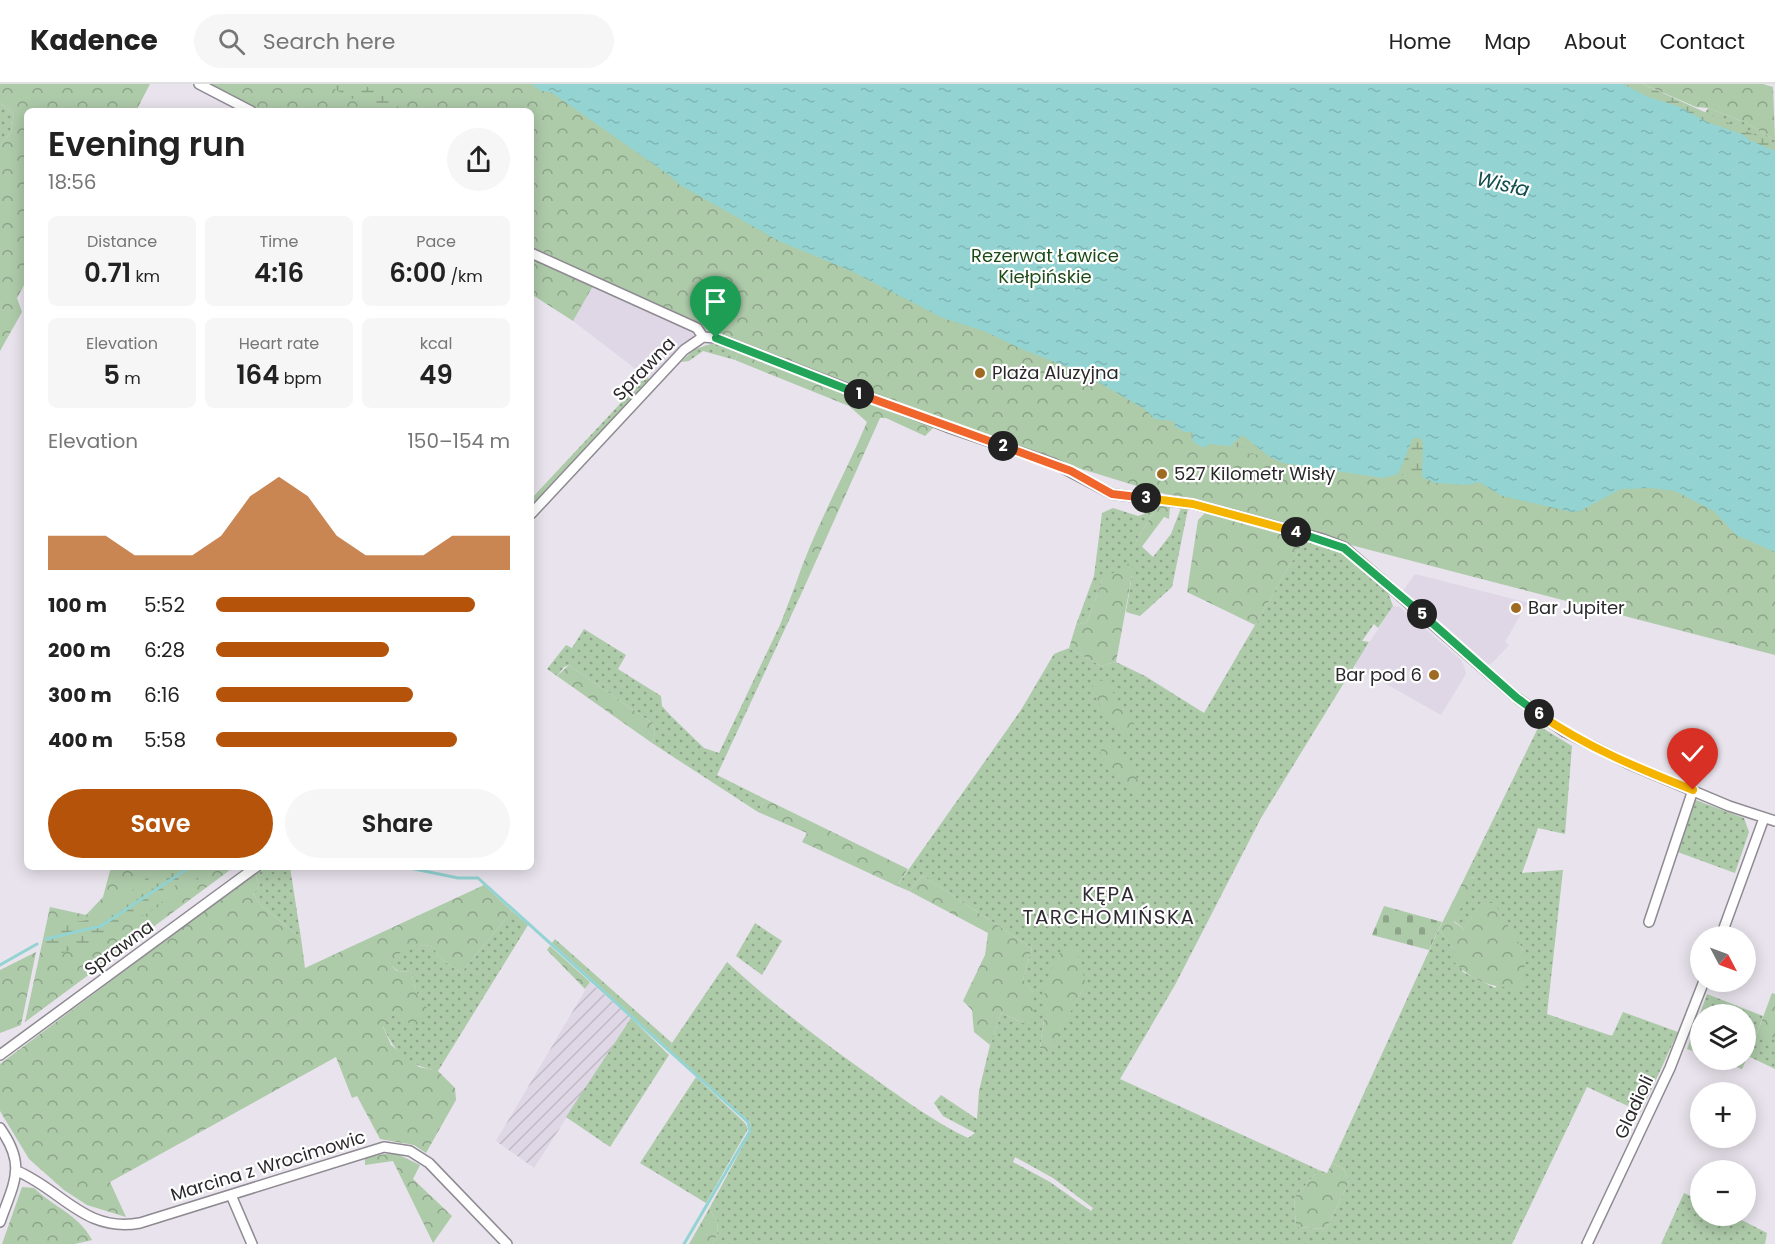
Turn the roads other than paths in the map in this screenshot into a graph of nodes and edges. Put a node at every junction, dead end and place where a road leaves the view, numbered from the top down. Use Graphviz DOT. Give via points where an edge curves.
graph roads {
  1 [pos="199,84"];
  2 [pos="245,108"];
  3 [pos="534,254"];
  4 [pos="703,338"];
  5 [pos="534,511"];
  6 [pos="1693,790"];
  7 [pos="1764,818"];
  8 [pos="1775,821"];
  9 [pos="252,870"];
  10 [pos="1649,922"];
  11 [pos="1725,926"];
  12 [pos="1700,992"];
  13 [pos="0,1055"];
  14 [pos="0,1128"];
  15 [pos="17,1171"];
  16 [pos="231,1195"];
  17 [pos="0,1222"];
  18 [pos="252,1244"];
  19 [pos="507,1244"];
  20 [pos="1587,1244"];
  1 -- 2 [label="street"];
  3 -- 4 [label="street" via="697,328"];
  4 -- 5 [label="street, Sprawna" via="684,350"];
  4 -- 6 [label="street, Sprawna" via="728,342 1084,477 1112,494 1193,504 1344,548 1517,698 1565,732"];
  6 -- 7 [label="street"];
  6 -- 10 [label="street"];
  7 -- 8 [label="street"];
  7 -- 11 [label="street"];
  9 -- 13 [label="street, Sprawna"];
  12 -- 20 [label="street, Gladioli" via="1670,1068"];
  14 -- 15 [label="street" via="17,1161"];
  15 -- 16 [label="street, Marcina z Wrocimowic" via="38,1179 84,1215 116,1225 140,1223"];
  15 -- 17 [label="street"];
  16 -- 18 [label="street"];
  16 -- 19 [label="street, Marcina z Wrocimowic" via="384,1147 395,1147 429,1163"];
}
